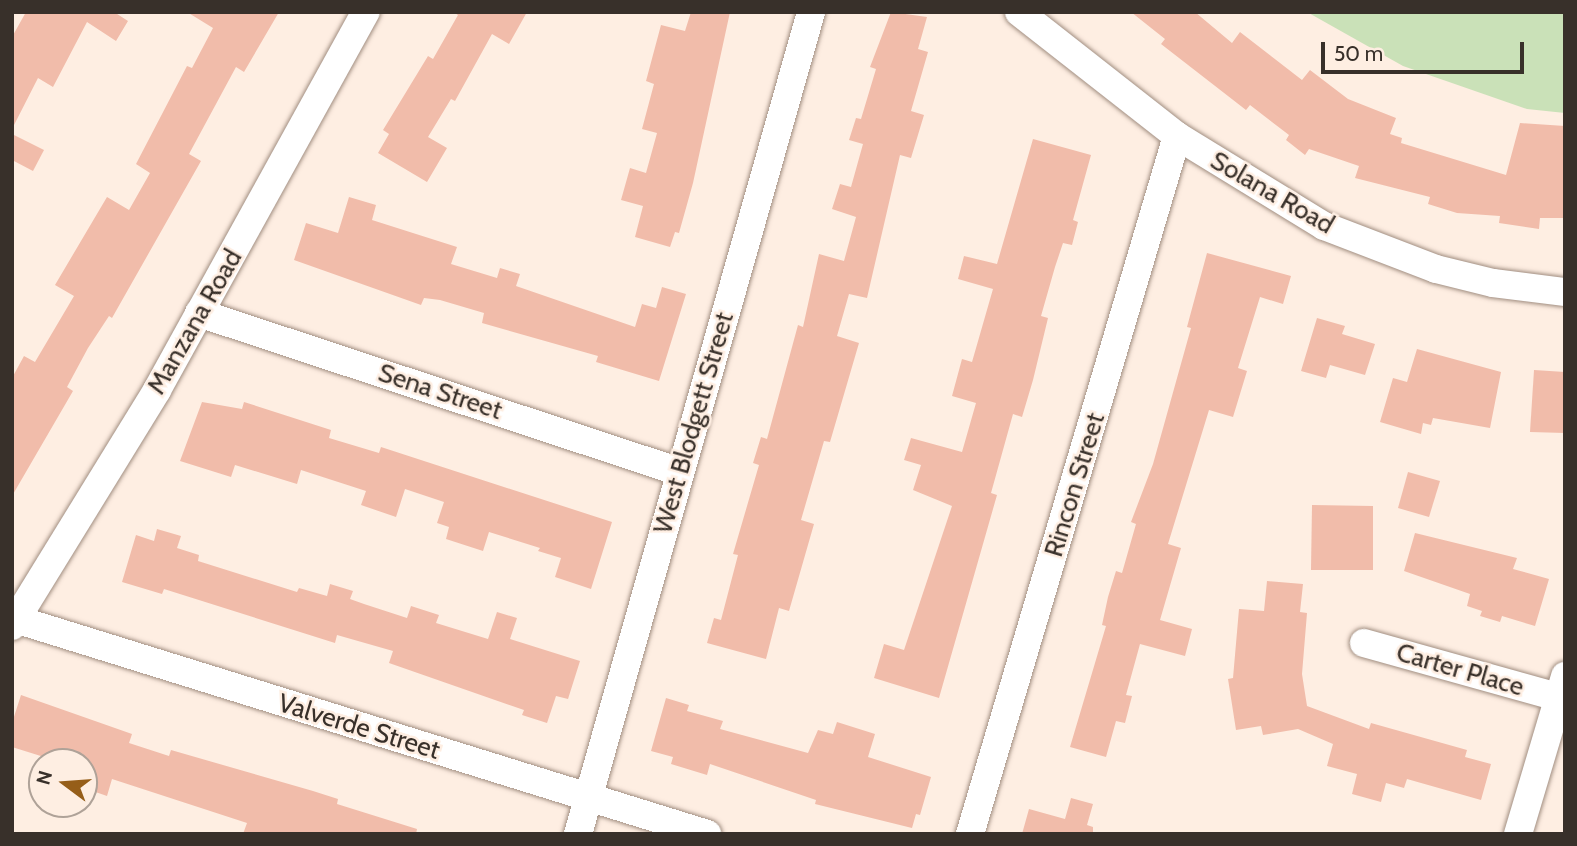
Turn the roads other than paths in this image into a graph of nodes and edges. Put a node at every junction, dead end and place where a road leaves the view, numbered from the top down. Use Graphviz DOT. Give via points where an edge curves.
graph roads {
  1 [pos="366,12"];
  2 [pos="811,12"];
  3 [pos="1019,12"];
  4 [pos="1177,136"];
  5 [pos="1565,292"];
  6 [pos="199,313"];
  7 [pos="680,472"];
  8 [pos="14,621"];
  9 [pos="1364,643"];
  10 [pos="1561,687"];
  11 [pos="588,799"];
  12 [pos="578,834"];
  13 [pos="708,834"];
  14 [pos="970,834"];
  15 [pos="1518,834"];
  1 -- 6 [label="street, Manzana Road"];
  2 -- 7 [label="street, West Blodgett Street"];
  3 -- 4 [label="street, Solana Road"];
  4 -- 5 [label="street, Solana Road" via="1324,226 1370,246 1493,283"];
  4 -- 14 [label="street, Rincon Street"];
  6 -- 7 [label="street, Sena Street"];
  6 -- 8 [label="street, Manzana Road"];
  7 -- 11 [label="street, West Blodgett Street"];
  8 -- 11 [label="street, Valverde Street"];
  9 -- 10 [label="street, Carter Place"];
  10 -- 15 [label="street"];
  11 -- 12 [label="street, West Blodgett Street"];
  11 -- 13 [label="street, Valverde Street"];
}
